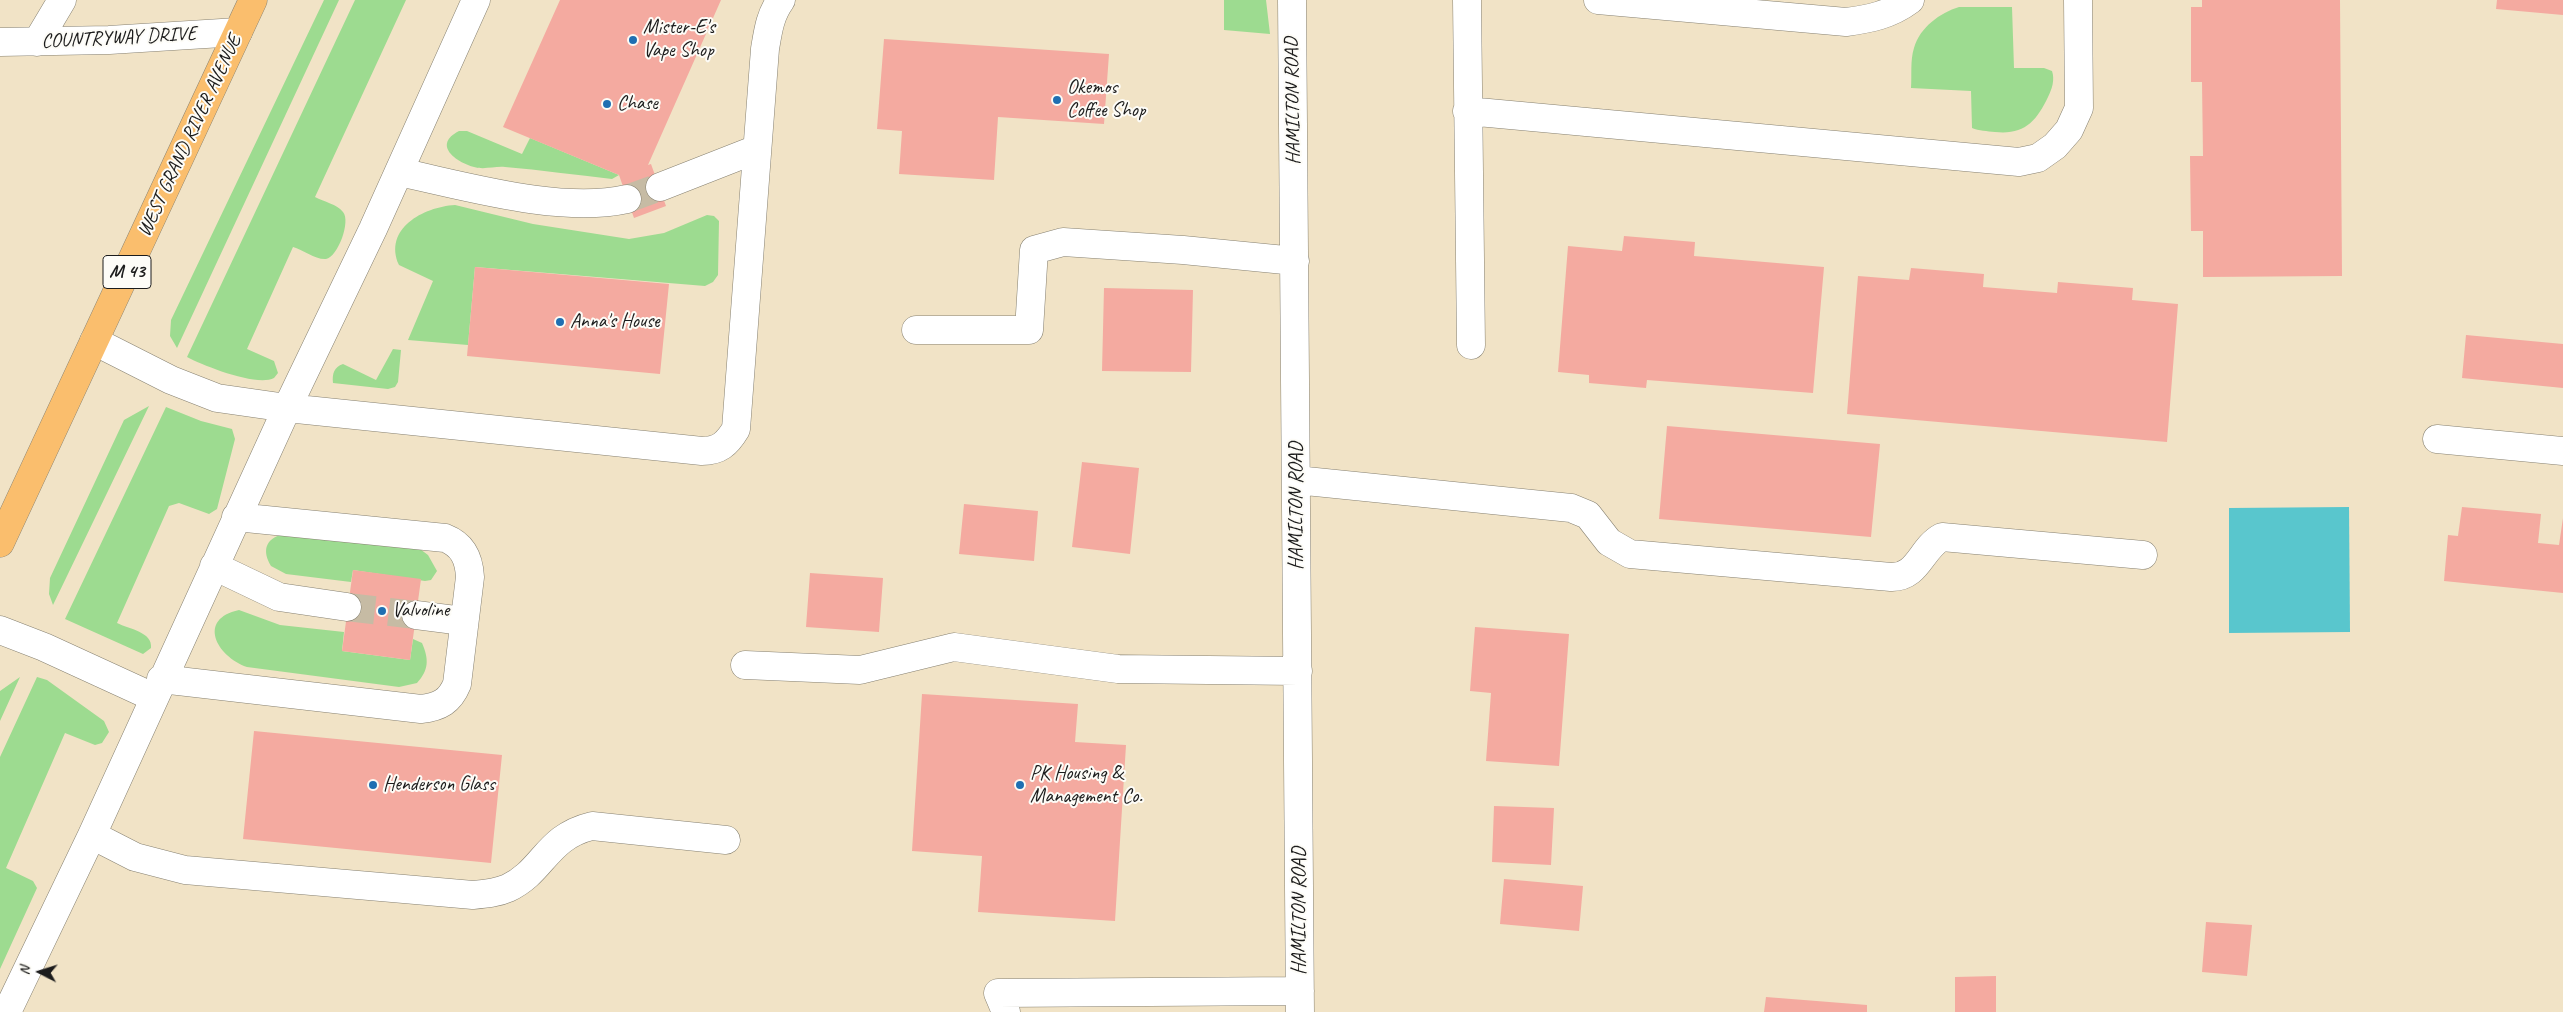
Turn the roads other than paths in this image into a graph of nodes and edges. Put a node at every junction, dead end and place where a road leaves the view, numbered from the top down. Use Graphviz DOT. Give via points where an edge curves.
graph roads {
  1 [pos="62,0"];
  2 [pos="253,0"];
  3 [pos="476,0"];
  4 [pos="781,0"];
  5 [pos="1292,0"];
  6 [pos="1467,0"];
  7 [pos="1598,0"];
  8 [pos="1910,0"];
  9 [pos="2078,0"];
  10 [pos="238,32"];
  11 [pos="0,42"];
  12 [pos="37,42"];
  13 [pos="1467,112"];
  14 [pos="757,149"];
  15 [pos="399,172"];
  16 [pos="660,187"];
  17 [pos="627,199"];
  18 [pos="1295,261"];
  19 [pos="916,330"];
  20 [pos="94,342"];
  21 [pos="1471,345"];
  22 [pos="286,408"];
  23 [pos="2437,439"];
  24 [pos="2563,451"];
  25 [pos="1296,480"];
  26 [pos="236,518"];
  27 [pos="0,543"];
  28 [pos="2143,556"];
  29 [pos="214,566"];
  30 [pos="347,607"];
  31 [pos="416,615"];
  32 [pos="463,621"];
  33 [pos="0,630"];
  34 [pos="746,665"];
  35 [pos="1298,671"];
  36 [pos="157,688"];
  37 [pos="92,835"];
  38 [pos="726,840"];
  39 [pos="1300,1001"];
  40 [pos="1185,1002"];
  41 [pos="8,1012"];
  42 [pos="1006,1012"];
  1 -- 12 [label="street"];
  2 -- 10 [label="main road, WEST GRAND RIVER AVENUE / M 43"];
  3 -- 15 [label="street"];
  4 -- 14 [label="street" via="768,28"];
  5 -- 18 [label="street, HAMILTON ROAD"];
  6 -- 13 [label="street"];
  7 -- 8 [label="street" via="1846,22 1886,14"];
  9 -- 13 [label="street" via="2079,108 2069,130 2055,146 2038,158 2019,162"];
  10 -- 12 [label="street, COUNTRYWAY DRIVE"];
  10 -- 20 [label="main road, WEST GRAND RIVER AVENUE / M 43"];
  11 -- 12 [label="street, COUNTRYWAY DRIVE"];
  13 -- 21 [label="street"];
  14 -- 16 [label="street"];
  14 -- 22 [label="street" via="736,429 721,447 702,451"];
  15 -- 17 [label="street" via="558,203 602,203"];
  15 -- 22 [label="street"];
  18 -- 19 [label="street" via="1063,242 1034,250 1029,330"];
  18 -- 25 [label="street, HAMILTON ROAD"];
  20 -- 22 [label="street" via="217,398"];
  20 -- 27 [label="main road, WEST GRAND RIVER AVENUE / M 43"];
  22 -- 26 [label="street"];
  23 -- 24 [label="street"];
  25 -- 28 [label="street" via="1571,508 1588,515 1608,542 1630,554 1804,570 1900,578 1914,567 1932,542 1942,537"];
  25 -- 35 [label="street, HAMILTON ROAD"];
  26 -- 29 [label="street"];
  26 -- 32 [label="street" via="445,538 455,542 469,561 470,577"];
  29 -- 30 [label="street" via="279,597"];
  29 -- 36 [label="street"];
  31 -- 32 [label="street"];
  32 -- 36 [label="street" via="457,684 448,701 435,708"];
  33 -- 36 [label="street"];
  34 -- 35 [label="street" via="860,670 954,647 1118,669"];
  35 -- 39 [label="street, HAMILTON ROAD"];
  36 -- 37 [label="street"];
  37 -- 38 [label="street" via="135,857 185,870 473,896 508,888 565,836 592,826"];
  37 -- 41 [label="street"];
  39 -- 40 [label="street"];
  40 -- 42 [label="street" via="998,992"];
}
